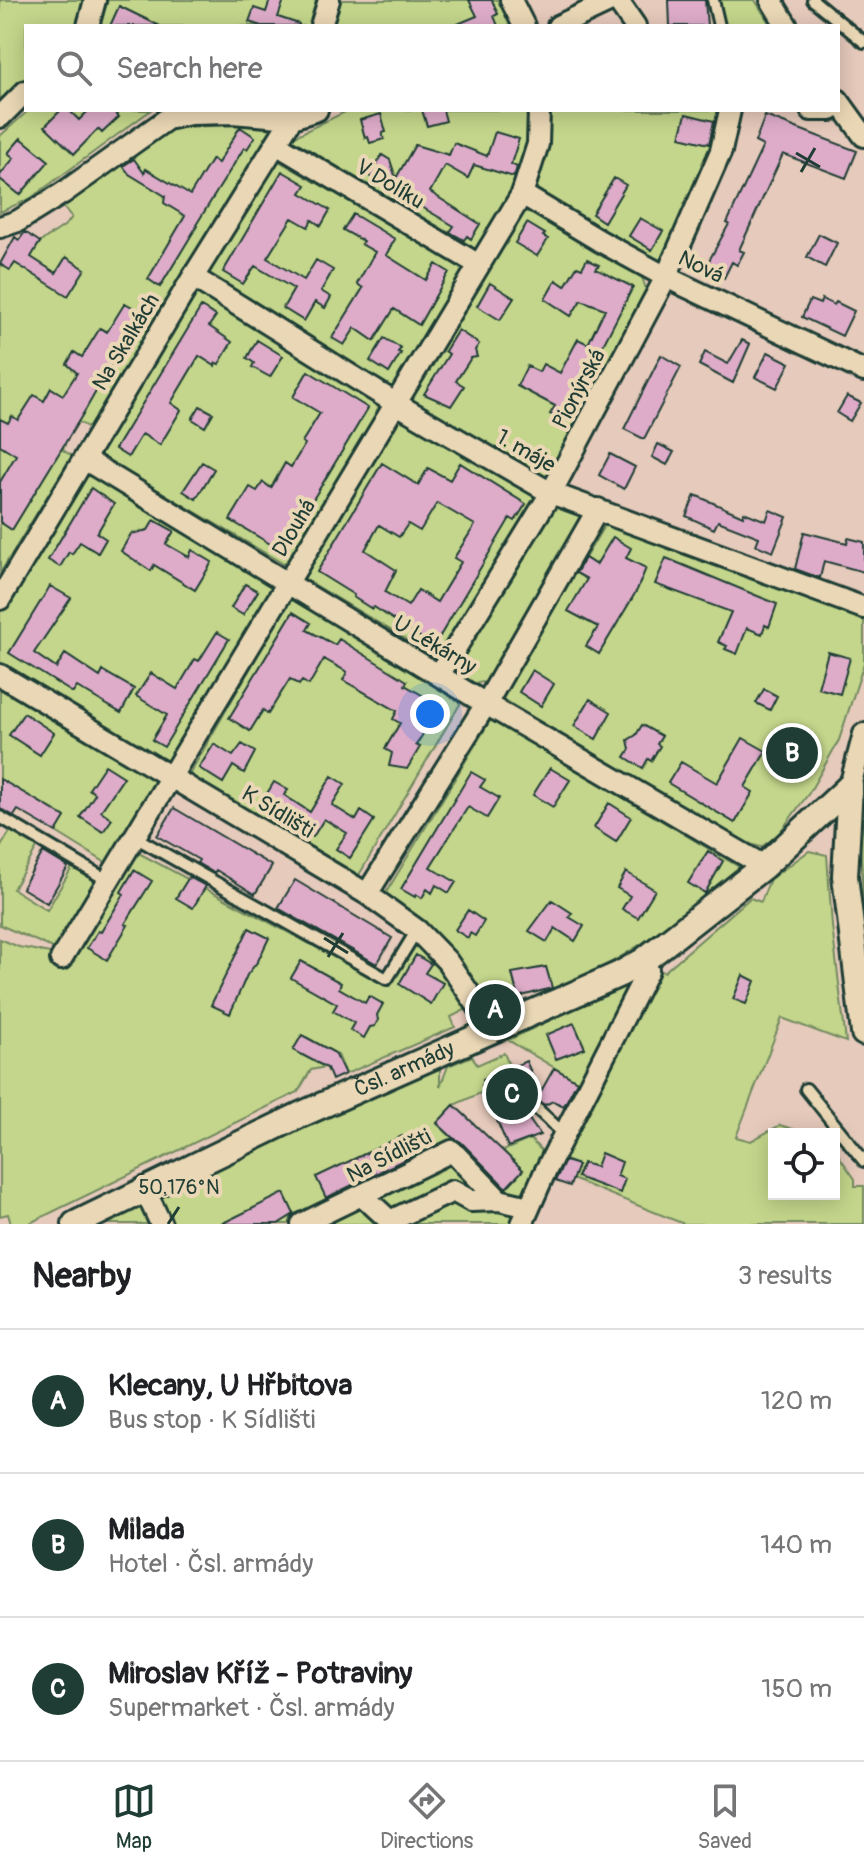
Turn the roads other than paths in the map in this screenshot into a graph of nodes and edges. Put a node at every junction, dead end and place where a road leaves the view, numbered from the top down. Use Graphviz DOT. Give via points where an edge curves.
graph roads {
  1 [pos="95,0"];
  2 [pos="329,0"];
  3 [pos="511,0"];
  4 [pos="615,0"];
  5 [pos="713,0"];
  6 [pos="771,0"];
  7 [pos="813,0"];
  8 [pos="89,24"];
  9 [pos="322,24"];
  10 [pos="523,24"];
  11 [pos="562,24"];
  12 [pos="633,24"];
  13 [pos="719,24"];
  14 [pos="786,24"];
  15 [pos="864,42"];
  16 [pos="24,93"];
  17 [pos="840,108"];
  18 [pos="539,112"];
  19 [pos="730,112"];
  20 [pos="293,114"];
  21 [pos="0,117"];
  22 [pos="864,136"];
  23 [pos="276,144"];
  24 [pos="522,194"];
  25 [pos="0,227"];
  26 [pos="479,265"];
  27 [pos="193,277"];
  28 [pos="666,277"];
  29 [pos="864,371"];
  30 [pos="395,403"];
  31 [pos="84,459"];
  32 [pos="551,493"];
  33 [pos="598,509"];
  34 [pos="289,584"];
  35 [pos="0,599"];
  36 [pos="864,608"];
  37 [pos="0,675"];
  38 [pos="439,675"];
  39 [pos="486,704"];
  40 [pos="864,734"];
  41 [pos="171,775"];
  42 [pos="857,778"];
  43 [pos="0,817"];
  44 [pos="133,836"];
  45 [pos="764,866"];
  46 [pos="107,880"];
  47 [pos="367,894"];
  48 [pos="417,930"];
  49 [pos="61,959"];
  50 [pos="643,961"];
  51 [pos="862,1004"];
  52 [pos="495,1031"];
  53 [pos="864,1033"];
  54 [pos="806,1089"];
  55 [pos="537,1109"];
  56 [pos="564,1134"];
  57 [pos="864,1161"];
  58 [pos="144,1188"];
  59 [pos="363,1196"];
  60 [pos="499,1200"];
  61 [pos="526,1215"];
  62 [pos="75,1224"];
  63 [pos="161,1224"];
  64 [pos="302,1224"];
  1 -- 8 [label="street"];
  2 -- 9 [label="street"];
  3 -- 10 [label="street"];
  4 -- 11 [label="street"];
  4 -- 12 [label="street"];
  5 -- 13 [label="lane"];
  6 -- 14 [label="street"];
  7 -- 15 [label="lane"];
  16 -- 21 [label="street"];
  17 -- 22 [label="street"];
  18 -- 24 [label="street, Dlouhá" via="538,144"];
  19 -- 28 [label="street, Pionýrská" via="721,151"];
  20 -- 23 [label="street, Na Skalkách"];
  20 -- 25 [label="street" via="190,114 167,119 63,193"];
  23 -- 26 [label="street, V Dolíku"];
  23 -- 27 [label="street, Na Skalkách"];
  24 -- 26 [label="street, Dlouhá"];
  24 -- 28 [label="street, Nová"];
  26 -- 30 [label="street, Dlouhá"];
  27 -- 30 [label="street, 1. máje"];
  27 -- 31 [label="street, Na Skalkách"];
  28 -- 29 [label="street, Nová"];
  28 -- 32 [label="street, Pionýrská"];
  30 -- 32 [label="street, 1. máje"];
  30 -- 34 [label="street, Dlouhá"];
  31 -- 34 [label="street, U Lékárny"];
  31 -- 35 [label="street, Na Skalkách"];
  32 -- 33 [label="street, 1. máje"];
  32 -- 38 [label="street, Pionýrská"];
  33 -- 36 [label="street, 1. máje"];
  33 -- 39 [label="street"];
  34 -- 38 [label="street, U Lékárny"];
  34 -- 41 [label="street, Dlouhá"];
  37 -- 41 [label="street, K Sídlišti"];
  38 -- 39 [label="street, U Lékárny"];
  39 -- 45 [label="street, U Lékárny"];
  39 -- 47 [label="street"];
  40 -- 42 [label="street"];
  41 -- 44 [label="street, Dlouhá"];
  41 -- 47 [label="street, K Sídlišti"];
  42 -- 45 [label="street, Čsl. armády"];
  42 -- 51 [label="street" via="845,876"];
  43 -- 46 [label="lane"];
  44 -- 46 [label="street, Dlouhá"];
  44 -- 48 [label="lane" via="387,979"];
  45 -- 50 [label="street, Čsl. armády"];
  46 -- 49 [label="street, Dlouhá"];
  47 -- 48 [label="street, K Sídlišti"];
  48 -- 52 [label="street, K Sídlišti" via="447,961"];
  50 -- 52 [label="street, Čsl. armády"];
  50 -- 56 [label="street" via="648,970"];
  51 -- 53 [label="street"];
  52 -- 58 [label="street, Čsl. armády"];
  54 -- 57 [label="lane"];
  55 -- 56 [label="lane"];
  56 -- 61 [label="street"];
  58 -- 62 [label="street, Čsl. armády"];
  58 -- 63 [label="street"];
  59 -- 60 [label="street" via="390,1221 453,1191 471,1201"];
  59 -- 60 [label="street, Na Sídlišti" via="452,1151"];
  59 -- 64 [label="street, Na Sídlišti"];
  60 -- 61 [label="street"];
}
